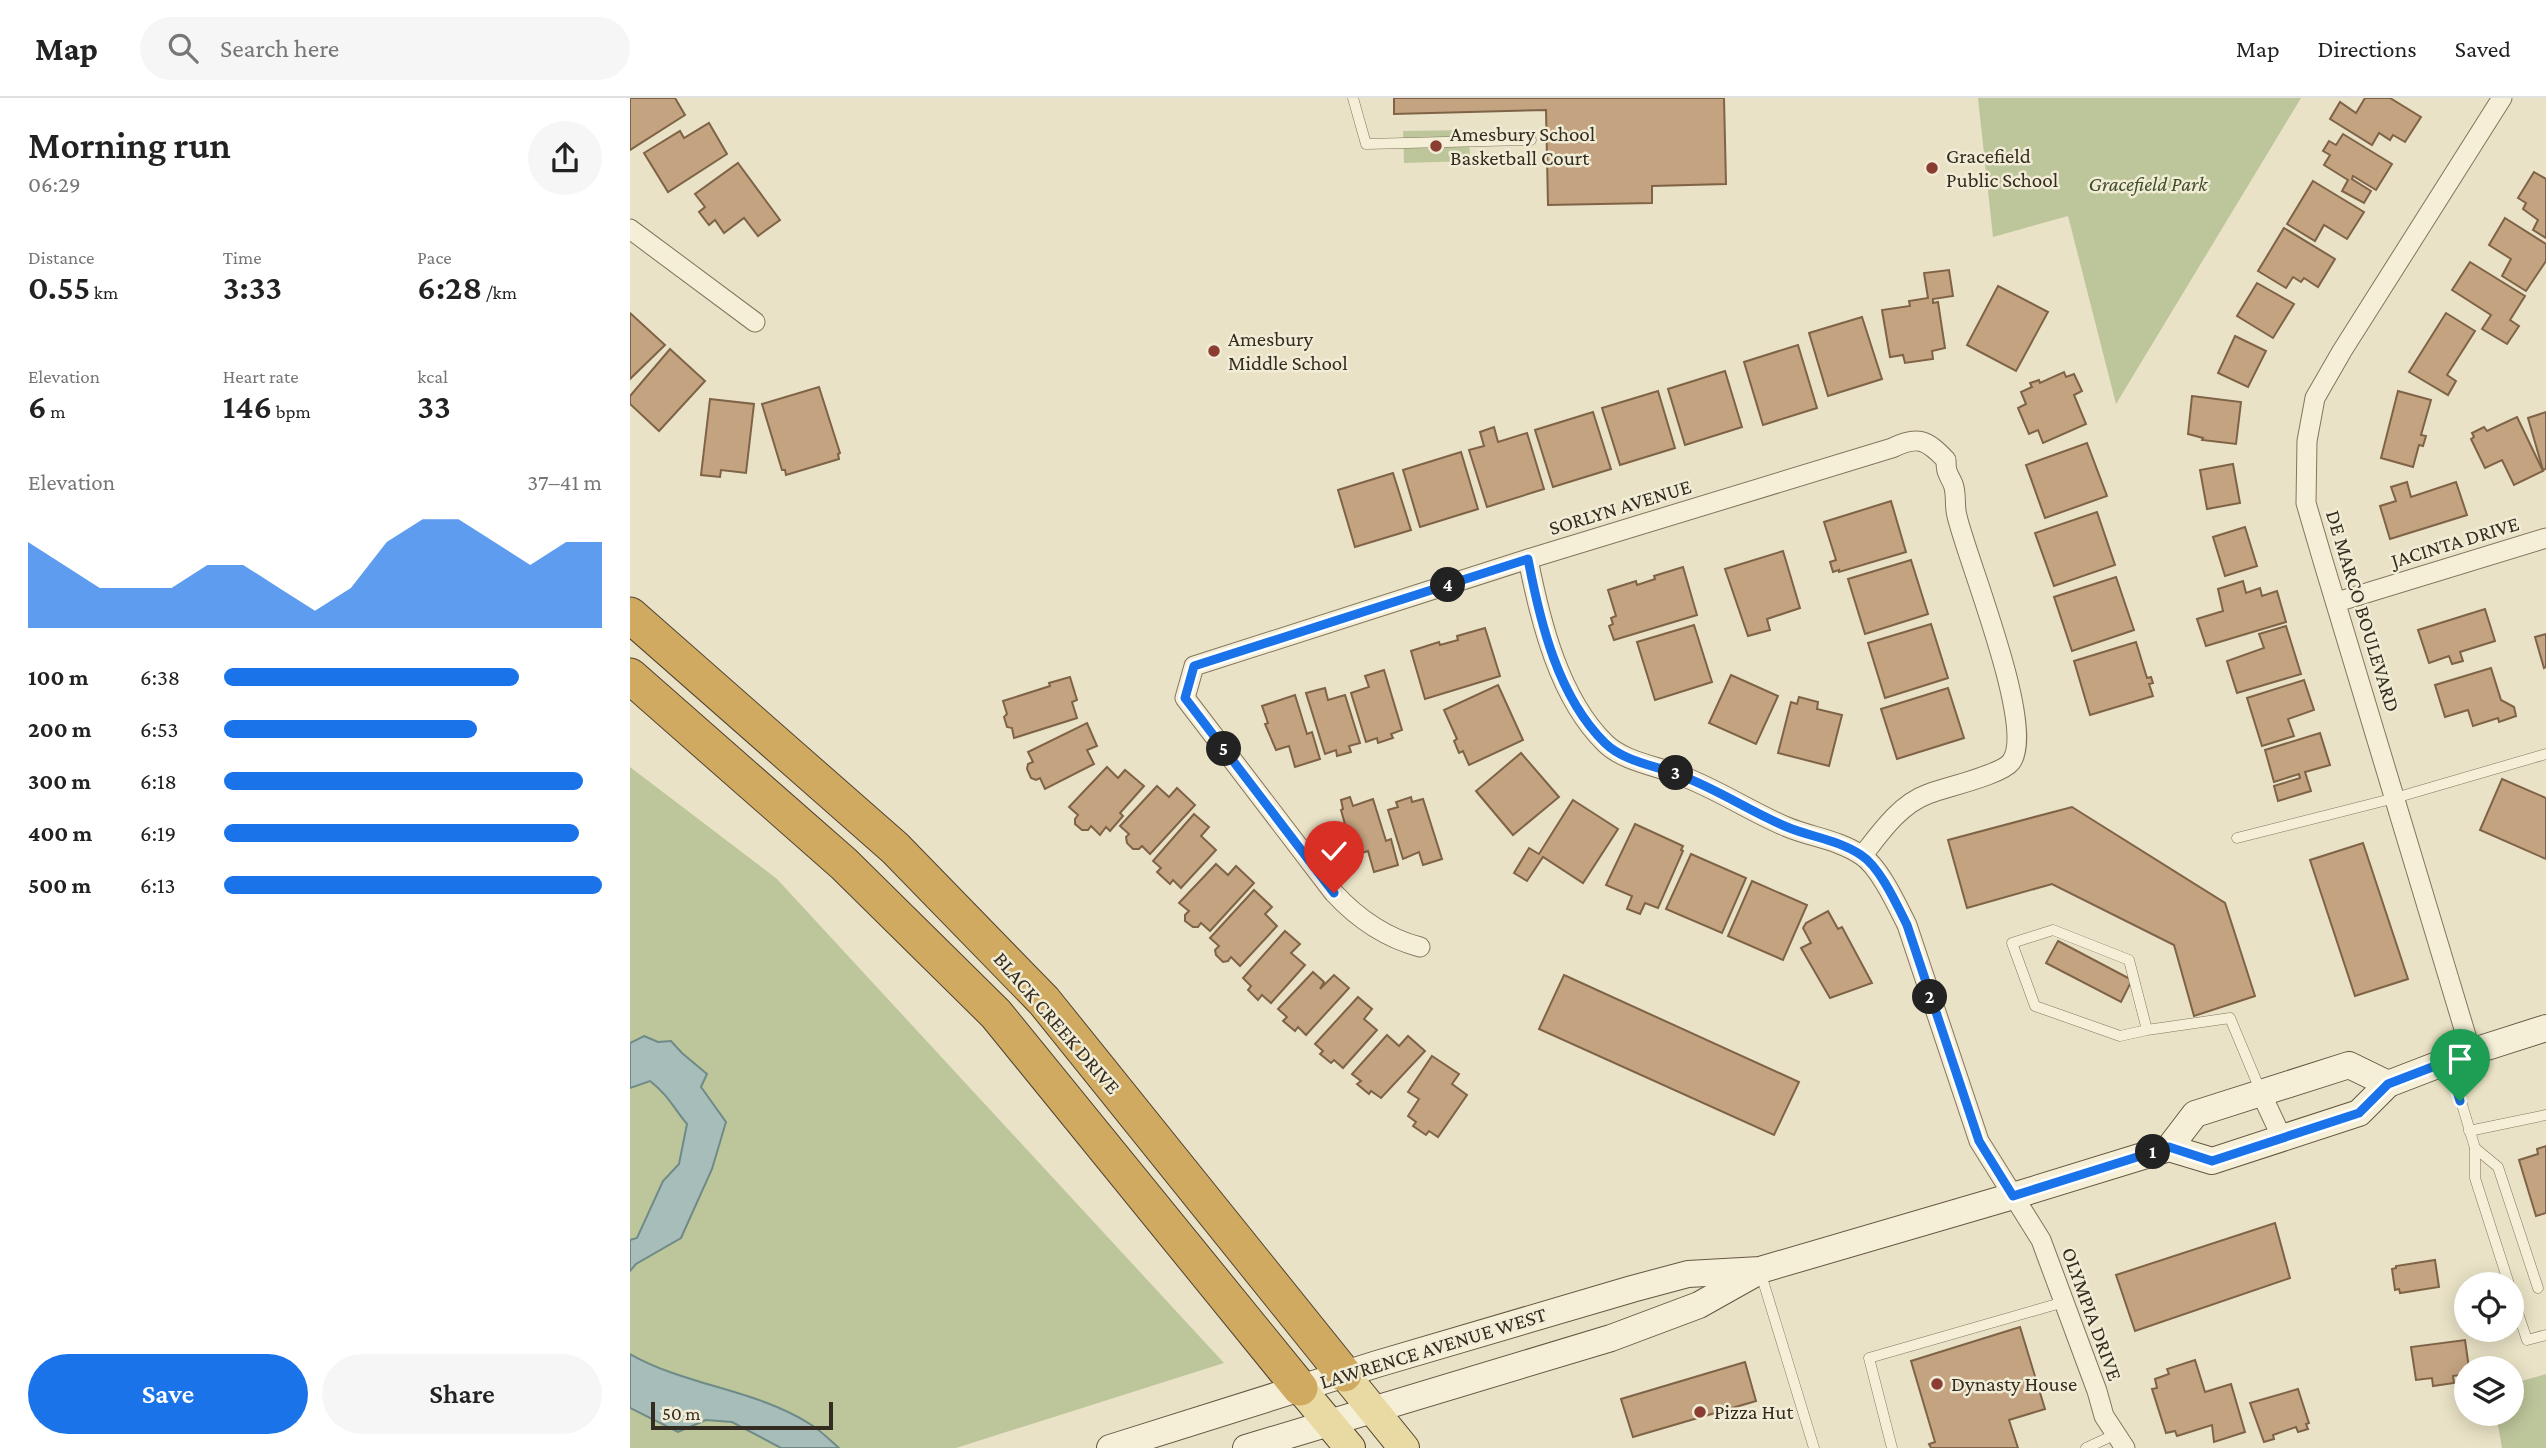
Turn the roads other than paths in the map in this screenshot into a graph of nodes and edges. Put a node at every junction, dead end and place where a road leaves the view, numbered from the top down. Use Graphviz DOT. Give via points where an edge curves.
graph roads {
  1 [pos="1353,98"];
  2 [pos="2502,98"];
  3 [pos="1531,140"];
  4 [pos="630,229"];
  5 [pos="755,321"];
  6 [pos="2546,538"];
  7 [pos="1528,559"];
  8 [pos="2337,602"];
  9 [pos="630,615"];
  10 [pos="630,676"];
  11 [pos="2546,754"];
  12 [pos="2395,798"];
  13 [pos="2237,838"];
  14 [pos="1863,855"];
  15 [pos="1420,947"];
  16 [pos="2546,1028"];
  17 [pos="2147,1030"];
  18 [pos="2460,1056"];
  19 [pos="2388,1084"];
  20 [pos="2261,1093"];
  21 [pos="2546,1115"];
  22 [pos="2469,1131"];
  23 [pos="2282,1138"];
  24 [pos="2169,1147"];
  25 [pos="2474,1148"];
  26 [pos="2013,1196"];
  27 [pos="1760,1270"];
  28 [pos="2505,1272"];
  29 [pos="2538,1288"];
  30 [pos="2064,1302"];
  31 [pos="2524,1331"];
  32 [pos="2546,1335"];
  33 [pos="1344,1374"];
  34 [pos="1300,1388"];
  35 [pos="1373,1410"];
  36 [pos="1329,1423"];
  37 [pos="2120,1441"];
  38 [pos="1110,1448"];
  39 [pos="1246,1448"];
  40 [pos="1350,1448"];
  41 [pos="1404,1448"];
  42 [pos="1814,1448"];
  43 [pos="1892,1448"];
  44 [pos="2086,1448"];
  1 -- 3 [label="lane" via="1366,144"];
  2 -- 8 [label="street, DE MARCO BOULEVARD" via="2315,398 2307,441 2306,503"];
  4 -- 5 [label="street"];
  6 -- 8 [label="street, JACINTA DRIVE"];
  7 -- 14 [label="street" via="1536,602 1560,671 1585,719 1606,745 1733,798 1790,828"];
  7 -- 14 [label="street, SORLYN AVENUE" via="1907,441 1932,445 1946,460 1956,515 2001,654 2018,749 1999,770 1926,794 1878,833"];
  7 -- 15 [label="street, SORLYN AVENUE" via="1194,666 1185,698 1343,902 1378,930"];
  8 -- 12 [label="street, DE MARCO BOULEVARD"];
  9 -- 33 [label="highway, BLACK CREEK DRIVE" via="895,848 1044,1001"];
  10 -- 34 [label="highway, BLACK CREEK DRIVE" via="844,864 996,1014"];
  11 -- 12 [label="lane"];
  12 -- 13 [label="lane"];
  12 -- 18 [label="street, DE MARCO BOULEVARD"];
  14 -- 26 [label="street, OLYMPIA DRIVE" via="1891,892 1907,925 1979,1141"];
  16 -- 18 [label="main road"];
  17 -- 17 [label="lane" via="2129,960 2053,930 2012,943 2035,1006 2120,1036"];
  17 -- 20 [label="lane" via="2231,1018"];
  18 -- 19 [label="main road"];
  18 -- 22 [label="lane"];
  19 -- 20 [label="main road" via="2349,1065"];
  19 -- 23 [label="main road" via="2359,1113"];
  20 -- 23 [label="street"];
  20 -- 24 [label="main road" via="2195,1114"];
  21 -- 22 [label="lane"];
  22 -- 25 [label="lane"];
  23 -- 24 [label="main road" via="2212,1161"];
  24 -- 26 [label="main road, LAWRENCE AVENUE WEST"];
  25 -- 28 [label="lane" via="2474,1178"];
  25 -- 29 [label="lane" via="2498,1167"];
  26 -- 27 [label="main road, LAWRENCE AVENUE WEST"];
  26 -- 30 [label="street, OLYMPIA DRIVE" via="2041,1240"];
  27 -- 33 [label="main road, LAWRENCE AVENUE WEST" via="1688,1275"];
  27 -- 35 [label="main road, LAWRENCE AVENUE WEST" via="1699,1305 1624,1333"];
  27 -- 42 [label="lane"];
  30 -- 37 [label="street, OLYMPIA DRIVE" via="2104,1416"];
  30 -- 43 [label="lane" via="1870,1358"];
  31 -- 32 [label="lane" via="2527,1340"];
  33 -- 34 [label="main road, LAWRENCE AVENUE WEST"];
  33 -- 35 [label="main road, BLACK CREEK DRIVE"];
  34 -- 36 [label="main road, BLACK CREEK DRIVE"];
  34 -- 38 [label="main road, LAWRENCE AVENUE WEST"];
  35 -- 36 [label="main road, LAWRENCE AVENUE WEST"];
  35 -- 41 [label="main road, BLACK CREEK DRIVE"];
  36 -- 39 [label="main road, LAWRENCE AVENUE WEST"];
  36 -- 40 [label="main road, BLACK CREEK DRIVE"];
  37 -- 44 [label="lane"];
}
